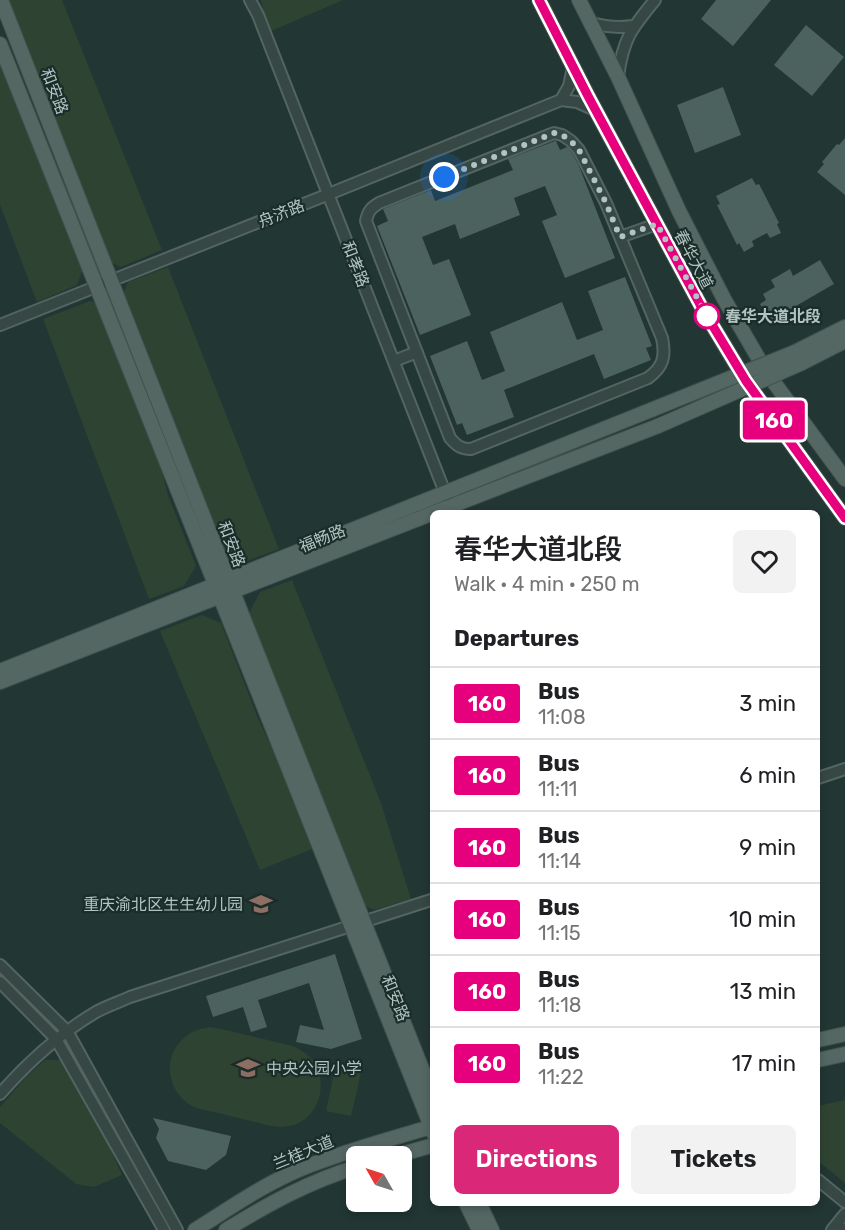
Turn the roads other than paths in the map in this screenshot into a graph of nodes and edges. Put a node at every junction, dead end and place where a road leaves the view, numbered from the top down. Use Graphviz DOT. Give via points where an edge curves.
graph roads {
  1 [pos="1,0"];
  2 [pos="250,0"];
  3 [pos="255,0"];
  4 [pos="539,0"];
  5 [pos="579,0"];
  6 [pos="654,0"];
  7 [pos="258,15"];
  8 [pos="591,23"];
  9 [pos="633,26"];
  10 [pos="0,44"];
  11 [pos="573,67"];
  12 [pos="618,77"];
  13 [pos="561,100"];
  14 [pos="595,110"];
  15 [pos="329,194"];
  16 [pos="657,224"];
  17 [pos="620,237"];
  18 [pos="111,280"];
  19 [pos="97,286"];
  20 [pos="0,325"];
  21 [pos="845,327"];
  22 [pos="845,341"];
  23 [pos="417,352"];
  24 [pos="799,358"];
  25 [pos="393,361"];
  26 [pos="845,479"];
  27 [pos="449,504"];
  28 [pos="433,510"];
  29 [pos="430,511"];
  30 [pos="845,518"];
  31 [pos="224,588"];
  32 [pos="0,671"];
  33 [pos="0,682"];
  34 [pos="845,769"];
  35 [pos="820,777"];
  36 [pos="430,900"];
  37 [pos="356,924"];
  38 [pos="0,965"];
  39 [pos="0,982"];
  40 [pos="67,1031"];
  41 [pos="845,1034"];
  42 [pos="56,1039"];
  43 [pos="820,1040"];
  44 [pos="845,1054"];
  45 [pos="820,1060"];
  46 [pos="430,1090"];
  47 [pos="0,1094"];
  48 [pos="430,1121"];
  49 [pos="430,1130"];
  50 [pos="430,1146"];
  51 [pos="412,1151"];
  52 [pos="346,1171"];
  53 [pos="820,1182"];
  54 [pos="845,1202"];
  55 [pos="467,1206"];
  56 [pos="480,1206"];
  57 [pos="845,1214"];
  58 [pos="164,1230"];
  59 [pos="177,1230"];
  60 [pos="195,1230"];
  61 [pos="226,1230"];
  62 [pos="479,1230"];
  63 [pos="492,1230"];
  64 [pos="832,1230"];
  1 -- 18 [label="main road, 和安路"];
  2 -- 7 [label="street"];
  3 -- 7 [label="street"];
  4 -- 11 [label="main road, 春华大道"];
  5 -- 8 [label="main road, 春华大道"];
  6 -- 9 [label="street"];
  7 -- 15 [label="street, 和孝路"];
  8 -- 9 [label="street"];
  8 -- 12 [label="main road, 春华大道"];
  9 -- 12 [label="street" via="625,42"];
  10 -- 19 [label="main road, 和安路"];
  11 -- 13 [label="street"];
  11 -- 14 [label="main road, 春华大道"];
  12 -- 26 [label="main road, 春华大道" via="679,212 724,299 767,373"];
  13 -- 14 [label="street"];
  13 -- 15 [label="street, 舟济路"];
  14 -- 16 [label="main road, 春华大道"];
  15 -- 18 [label="street, 舟济路"];
  15 -- 25 [label="street, 和孝路"];
  16 -- 17 [label="street"];
  16 -- 30 [label="main road, 春华大道" via="746,381"];
  17 -- 23 [label="street" via="662,338 661,366 648,378 464,449 450,438"];
  17 -- 23 [label="street" via="579,150 554,133 371,207 366,220"];
  18 -- 19 [label="street, 舟济路"];
  18 -- 31 [label="main road, 和安路"];
  19 -- 20 [label="street, 舟济路"];
  19 -- 31 [label="main road, 和安路"];
  21 -- 24 [label="main road"];
  22 -- 24 [label="main road"];
  23 -- 25 [label="street"];
  24 -- 27 [label="main road, 福畅路, bridge" via="658,426"];
  24 -- 27 [label="main road, 福畅路, bridge" via="651,410"];
  25 -- 27 [label="street, 和孝路"];
  27 -- 28 [label="main road, 福畅路"];
  29 -- 31 [label="main road, 福畅路"];
  31 -- 32 [label="main road, 福畅路"];
  31 -- 33 [label="main road, 福畅路"];
  31 -- 37 [label="main road, 和安路"];
  34 -- 35 [label="street"];
  36 -- 37 [label="street"];
  37 -- 40 [label="street" via="130,997"];
  37 -- 46 [label="main road, 和安路"];
  37 -- 48 [label="main road, 和安路"];
  38 -- 40 [label="street"];
  39 -- 42 [label="street"];
  40 -- 42 [label="street"];
  40 -- 59 [label="street"];
  41 -- 43 [label="main road"];
  42 -- 47 [label="street"];
  42 -- 58 [label="street"];
  44 -- 45 [label="main road"];
  49 -- 60 [label="main road, 兰桂大道" via="301,1169"];
  50 -- 51 [label="main road"];
  52 -- 61 [label="main road, 兰桂大道" via="309,1184"];
  53 -- 54 [label="street"];
  55 -- 62 [label="main road"];
  56 -- 63 [label="main road"];
  57 -- 64 [label="street"];
}
